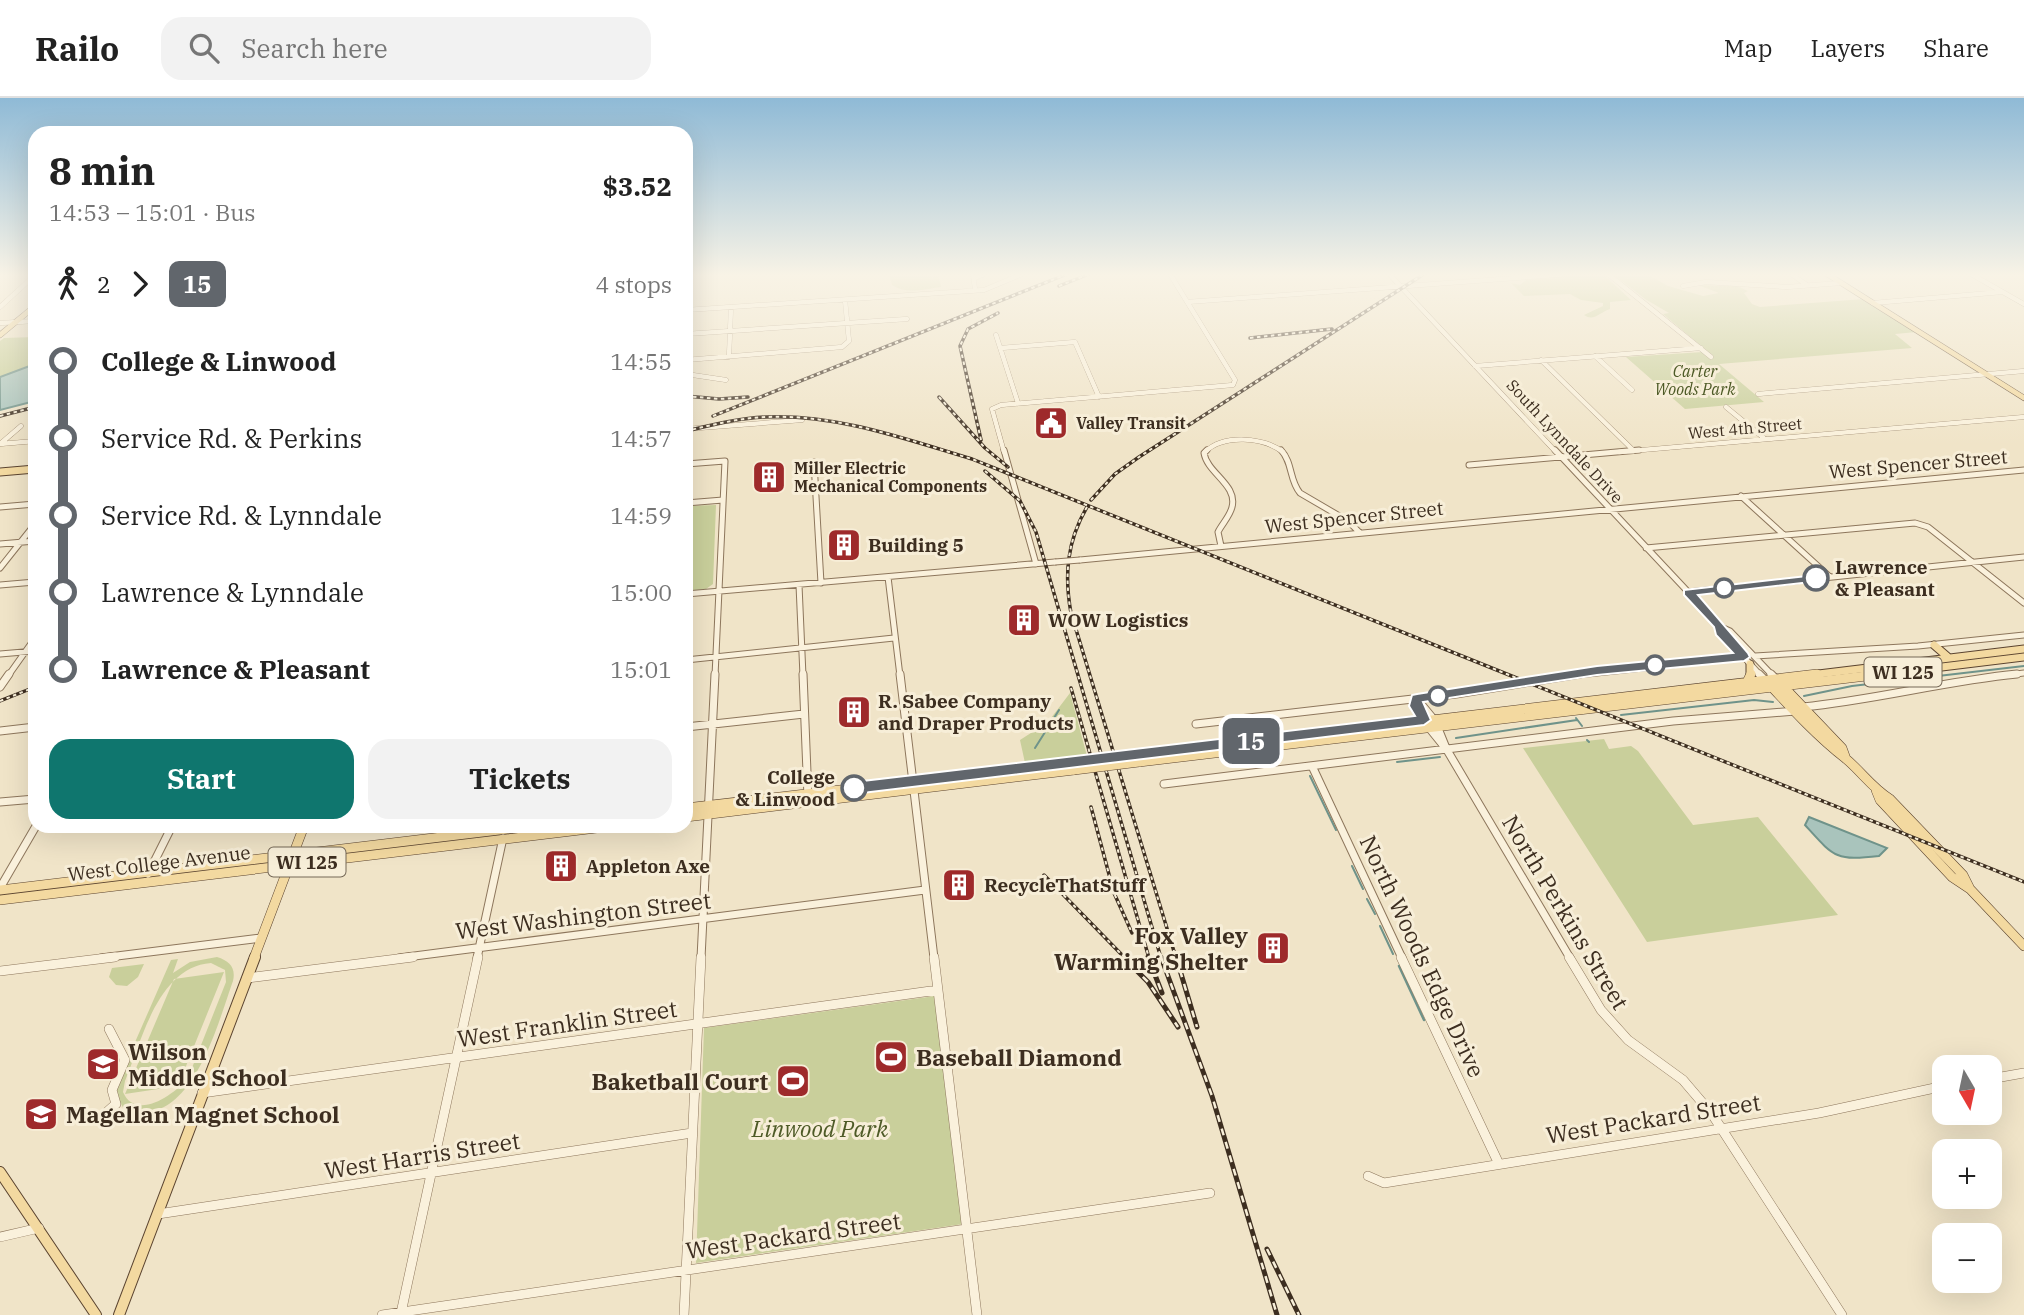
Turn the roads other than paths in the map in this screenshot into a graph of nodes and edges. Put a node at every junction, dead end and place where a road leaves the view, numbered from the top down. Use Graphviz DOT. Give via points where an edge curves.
graph roads {
  1 [pos="729,331"];
  2 [pos="732,331"];
  3 [pos="848,331"];
  4 [pos="1205,331"];
  5 [pos="1442,331"];
  6 [pos="1679,331"];
  7 [pos="1917,331"];
  8 [pos="693,334"];
  9 [pos="996,335"];
  10 [pos="1001,348"];
  11 [pos="1701,348"];
  12 [pos="1595,356"];
  13 [pos="1711,356"];
  14 [pos="729,357"];
  15 [pos="693,360"];
  16 [pos="1541,360"];
  17 [pos="1475,366"];
  18 [pos="2024,371"];
  19 [pos="693,375"];
  20 [pos="1987,375"];
  21 [pos="726,380"];
  22 [pos="1632,390"];
  23 [pos="1758,394"];
  24 [pos="1099,397"];
  25 [pos="2024,398"];
  26 [pos="1018,403"];
  27 [pos="1726,407"];
  28 [pos="2024,417"];
  29 [pos="802,420"];
  30 [pos="21,426"];
  31 [pos="693,428"];
  32 [pos="1765,439"];
  33 [pos="28,442"];
  34 [pos="0,444"];
  35 [pos="1634,451"];
  36 [pos="1560,457"];
  37 [pos="814,462"];
  38 [pos="693,463"];
  39 [pos="1469,465"];
  40 [pos="28,470"];
  41 [pos="2024,470"];
  42 [pos="0,472"];
  43 [pos="1740,496"];
  44 [pos="723,500"];
  45 [pos="693,502"];
  46 [pos="28,505"];
  47 [pos="0,507"];
  48 [pos="1609,509"];
  49 [pos="28,532"];
  50 [pos="1360,533"];
  51 [pos="1783,535"];
  52 [pos="28,541"];
  53 [pos="20,542"];
  54 [pos="0,544"];
  55 [pos="1221,546"];
  56 [pos="1646,548"];
  57 [pos="2024,557"];
  58 [pos="1973,563"];
  59 [pos="1036,564"];
  60 [pos="0,568"];
  61 [pos="888,577"];
  62 [pos="1830,577"];
  63 [pos="28,583"];
  64 [pos="821,583"];
  65 [pos="0,585"];
  66 [pos="799,585"];
  67 [pos="717,591"];
  68 [pos="1688,592"];
  69 [pos="693,593"];
  70 [pos="2024,603"];
  71 [pos="1721,626"];
  72 [pos="2024,635"];
  73 [pos="894,638"];
  74 [pos="1934,645"];
  75 [pos="28,648"];
  76 [pos="801,648"];
  77 [pos="2024,649"];
  78 [pos="25,652"];
  79 [pos="28,652"];
  80 [pos="0,654"];
  81 [pos="716,656"];
  82 [pos="1744,657"];
  83 [pos="2024,657"];
  84 [pos="1949,658"];
  85 [pos="693,659"];
  86 [pos="1753,660"];
  87 [pos="2024,673"];
  88 [pos="1765,680"];
  89 [pos="1747,682"];
  90 [pos="1774,683"];
  91 [pos="1802,684"];
  92 [pos="1783,686"];
  93 [pos="0,687"];
  94 [pos="1417,699"];
  95 [pos="1799,707"];
  96 [pos="804,714"];
  97 [pos="712,724"];
  98 [pos="1196,724"];
  99 [pos="1431,724"];
  100 [pos="693,726"];
  101 [pos="28,728"];
  102 [pos="0,731"];
  103 [pos="1447,750"];
  104 [pos="1312,766"];
  105 [pos="1164,784"];
  106 [pos="913,786"];
  107 [pos="854,788"];
  108 [pos="808,798"];
  109 [pos="835,799"];
  110 [pos="28,800"];
  111 [pos="0,802"];
  112 [pos="693,809"];
  113 [pos="708,810"];
  114 [pos="693,815"];
  115 [pos="32,833"];
  116 [pos="168,833"];
  117 [pos="301,833"];
  118 [pos="497,833"];
  119 [pos="505,833"];
  120 [pos="291,859"];
  121 [pos="149,872"];
  122 [pos="144,882"];
  123 [pos="0,889"];
  124 [pos="925,890"];
  125 [pos="0,900"];
  126 [pos="703,919"];
  127 [pos="261,938"];
  128 [pos="2024,946"];
  129 [pos="479,948"];
  130 [pos="0,971"];
  131 [pos="246,979"];
  132 [pos="938,990"];
  133 [pos="697,1024"];
  134 [pos="109,1029"];
  135 [pos="455,1058"];
  136 [pos="2024,1073"];
  137 [pos="2002,1077"];
  138 [pos="1932,1089"];
  139 [pos="202,1093"];
  140 [pos="108,1111"];
  141 [pos="1722,1127"];
  142 [pos="692,1133"];
  143 [pos="1498,1162"];
  144 [pos="0,1172"];
  145 [pos="431,1173"];
  146 [pos="1368,1176"];
  147 [pos="1210,1193"];
  148 [pos="158,1214"];
  149 [pos="38,1228"];
  150 [pos="969,1229"];
  151 [pos="0,1237"];
  152 [pos="687,1270"];
  153 [pos="401,1314"];
  154 [pos="96,1315"];
  155 [pos="119,1315"];
  156 [pos="382,1315"];
  157 [pos="684,1315"];
  158 [pos="977,1315"];
  159 [pos="1842,1315"];
  1 -- 2 [label="street"];
  1 -- 8 [label="street"];
  1 -- 14 [label="street"];
  3 -- 14 [label="street" via="844,346"];
  4 -- 24 [label="street" via="1235,380 1229,386"];
  5 -- 17 [label="street, South Lynndale Drive"];
  6 -- 11 [label="street"];
  7 -- 20 [label="main road"];
  9 -- 10 [label="street"];
  10 -- 24 [label="street" via="1075,342"];
  10 -- 26 [label="street"];
  11 -- 12 [label="street"];
  11 -- 13 [label="street"];
  12 -- 16 [label="street"];
  12 -- 22 [label="street"];
  14 -- 15 [label="street"];
  16 -- 17 [label="street"];
  16 -- 35 [label="street"];
  17 -- 36 [label="street, South Lynndale Drive"];
  18 -- 20 [label="street"];
  19 -- 21 [label="street"];
  20 -- 23 [label="street"];
  20 -- 25 [label="main road"];
  24 -- 26 [label="street"];
  26 -- 59 [label="street" via="994,406 991,411"];
  27 -- 32 [label="street"];
  28 -- 32 [label="street, West 4th Street"];
  29 -- 31 [label="street"];
  30 -- 34 [label="street"];
  32 -- 35 [label="street, West 4th Street"];
  33 -- 34 [label="street"];
  35 -- 36 [label="street, West 4th Street"];
  36 -- 39 [label="street, West 4th Street"];
  36 -- 48 [label="street, South Lynndale Drive"];
  37 -- 64 [label="street"];
  38 -- 44 [label="street" via="725,461"];
  40 -- 42 [label="main road"];
  41 -- 43 [label="street, West Spencer Street"];
  43 -- 48 [label="street, West Spencer Street"];
  43 -- 51 [label="street"];
  44 -- 45 [label="street"];
  44 -- 67 [label="street"];
  46 -- 47 [label="street"];
  48 -- 50 [label="street, West Spencer Street"];
  48 -- 56 [label="street, South Lynndale Drive"];
  49 -- 53 [label="street"];
  50 -- 55 [label="street, West Spencer Street"];
  50 -- 55 [label="street" via="1348,519 1298,490 1291,479 1289,460 1278,449 1261,442 1235,441 1218,443 1204,453 1208,469 1233,498 1218,532"];
  51 -- 56 [label="street"];
  51 -- 58 [label="street" via="1923,524"];
  51 -- 62 [label="street"];
  52 -- 53 [label="street"];
  53 -- 54 [label="street"];
  53 -- 60 [label="street"];
  55 -- 59 [label="street, West Spencer Street, bridge"];
  56 -- 68 [label="street, South Lynndale Drive"];
  57 -- 58 [label="street"];
  58 -- 62 [label="street"];
  58 -- 70 [label="street"];
  59 -- 61 [label="street, West Spencer Street"];
  61 -- 64 [label="street, West Spencer Street"];
  61 -- 73 [label="street"];
  62 -- 68 [label="street"];
  63 -- 65 [label="street"];
  64 -- 66 [label="street, West Spencer Street"];
  66 -- 67 [label="street, West Spencer Street"];
  66 -- 76 [label="street"];
  67 -- 69 [label="street, West Spencer Street"];
  67 -- 81 [label="street"];
  68 -- 71 [label="street, South Lynndale Drive"];
  71 -- 82 [label="street, South Lynndale Drive" via="1721,632"];
  71 -- 86 [label="street, South Lynndale Drive"];
  72 -- 74 [label="street"];
  73 -- 76 [label="street"];
  73 -- 106 [label="street"];
  74 -- 84 [label="main road"];
  74 -- 86 [label="street"];
  75 -- 78 [label="street"];
  76 -- 81 [label="street"];
  76 -- 96 [label="street"];
  77 -- 84 [label="main road, WI 125"];
  78 -- 79 [label="street"];
  78 -- 80 [label="street"];
  78 -- 93 [label="street"];
  81 -- 85 [label="street"];
  81 -- 97 [label="street"];
  82 -- 86 [label="street, South Lynndale Drive"];
  82 -- 94 [label="street" via="1597,671"];
  83 -- 91 [label="main road, WI 125"];
  84 -- 90 [label="main road, WI 125"];
  86 -- 88 [label="street, South Lynndale Drive"];
  86 -- 89 [label="main road"];
  86 -- 90 [label="street, South Lynndale Drive"];
  87 -- 95 [label="street"];
  88 -- 89 [label="main road, WI 125"];
  88 -- 90 [label="main road"];
  89 -- 99 [label="main road, WI 125"];
  90 -- 92 [label="main road"];
  90 -- 95 [label="main road"];
  90 -- 99 [label="main road, WI 125"];
  91 -- 92 [label="main road, WI 125"];
  91 -- 95 [label="main road" via="1797,691"];
  92 -- 95 [label="main road"];
  94 -- 98 [label="street"];
  94 -- 99 [label="street" via="1416,706"];
  95 -- 103 [label="street"];
  95 -- 128 [label="main road" via="1831,750 1876,790 1880,800 1952,877 1970,889"];
  96 -- 97 [label="street"];
  96 -- 108 [label="street"];
  97 -- 100 [label="street"];
  97 -- 113 [label="street"];
  99 -- 103 [label="street, North Perkins Street"];
  99 -- 106 [label="main road, WI 125, bridge"];
  101 -- 102 [label="street"];
  103 -- 104 [label="street"];
  103 -- 141 [label="street, North Perkins Street" via="1601,1010 1628,1040 1683,1080"];
  104 -- 105 [label="street"];
  104 -- 143 [label="street, North Woods Edge Drive"];
  106 -- 107 [label="main road, WI 125"];
  106 -- 109 [label="main road, WI 125"];
  106 -- 124 [label="street"];
  107 -- 108 [label="main road, WI 125"];
  107 -- 109 [label="main road"];
  108 -- 109 [label="main road, WI 125"];
  108 -- 113 [label="main road, WI 125"];
  110 -- 111 [label="street"];
  112 -- 113 [label="main road, WI 125"];
  113 -- 114 [label="main road, WI 125"];
  113 -- 126 [label="street"];
  115 -- 123 [label="street"];
  116 -- 121 [label="street"];
  117 -- 120 [label="main road"];
  118 -- 120 [label="main road, West College Avenue / WI 125"];
  119 -- 129 [label="street"];
  120 -- 121 [label="main road, West College Avenue / WI 125"];
  120 -- 122 [label="main road, West College Avenue / WI 125"];
  120 -- 127 [label="main road"];
  121 -- 122 [label="street"];
  121 -- 123 [label="main road, West College Avenue / WI 125"];
  122 -- 125 [label="main road, West College Avenue / WI 125"];
  124 -- 126 [label="street, West Washington Street"];
  124 -- 132 [label="street"];
  126 -- 129 [label="street, West Washington Street"];
  126 -- 133 [label="street"];
  127 -- 130 [label="street"];
  127 -- 131 [label="main road"];
  129 -- 131 [label="street, West Washington Street"];
  129 -- 135 [label="street"];
  131 -- 139 [label="main road"];
  132 -- 133 [label="street, West Franklin Street"];
  132 -- 150 [label="street"];
  133 -- 135 [label="street, West Franklin Street"];
  133 -- 142 [label="street"];
  134 -- 140 [label="street" via="125,1059 112,1090 116,1104"];
  135 -- 139 [label="street, West Franklin Street"];
  135 -- 145 [label="street"];
  136 -- 137 [label="street"];
  138 -- 141 [label="street, West Packard Street"];
  139 -- 148 [label="main road"];
  141 -- 143 [label="street, West Packard Street"];
  141 -- 159 [label="street, North Perkins Street"];
  142 -- 145 [label="street, West Harris Street"];
  142 -- 152 [label="street"];
  143 -- 146 [label="street, West Packard Street" via="1384,1183"];
  144 -- 149 [label="main road"];
  145 -- 148 [label="street, West Harris Street"];
  145 -- 153 [label="street"];
  147 -- 150 [label="street, West Packard Street"];
  148 -- 155 [label="main road"];
  149 -- 151 [label="street"];
  149 -- 154 [label="main road"];
  150 -- 152 [label="street, West Packard Street"];
  150 -- 158 [label="street"];
  152 -- 153 [label="street, West Packard Street"];
  152 -- 157 [label="street"];
  153 -- 156 [label="street, West Packard Street"];
}
